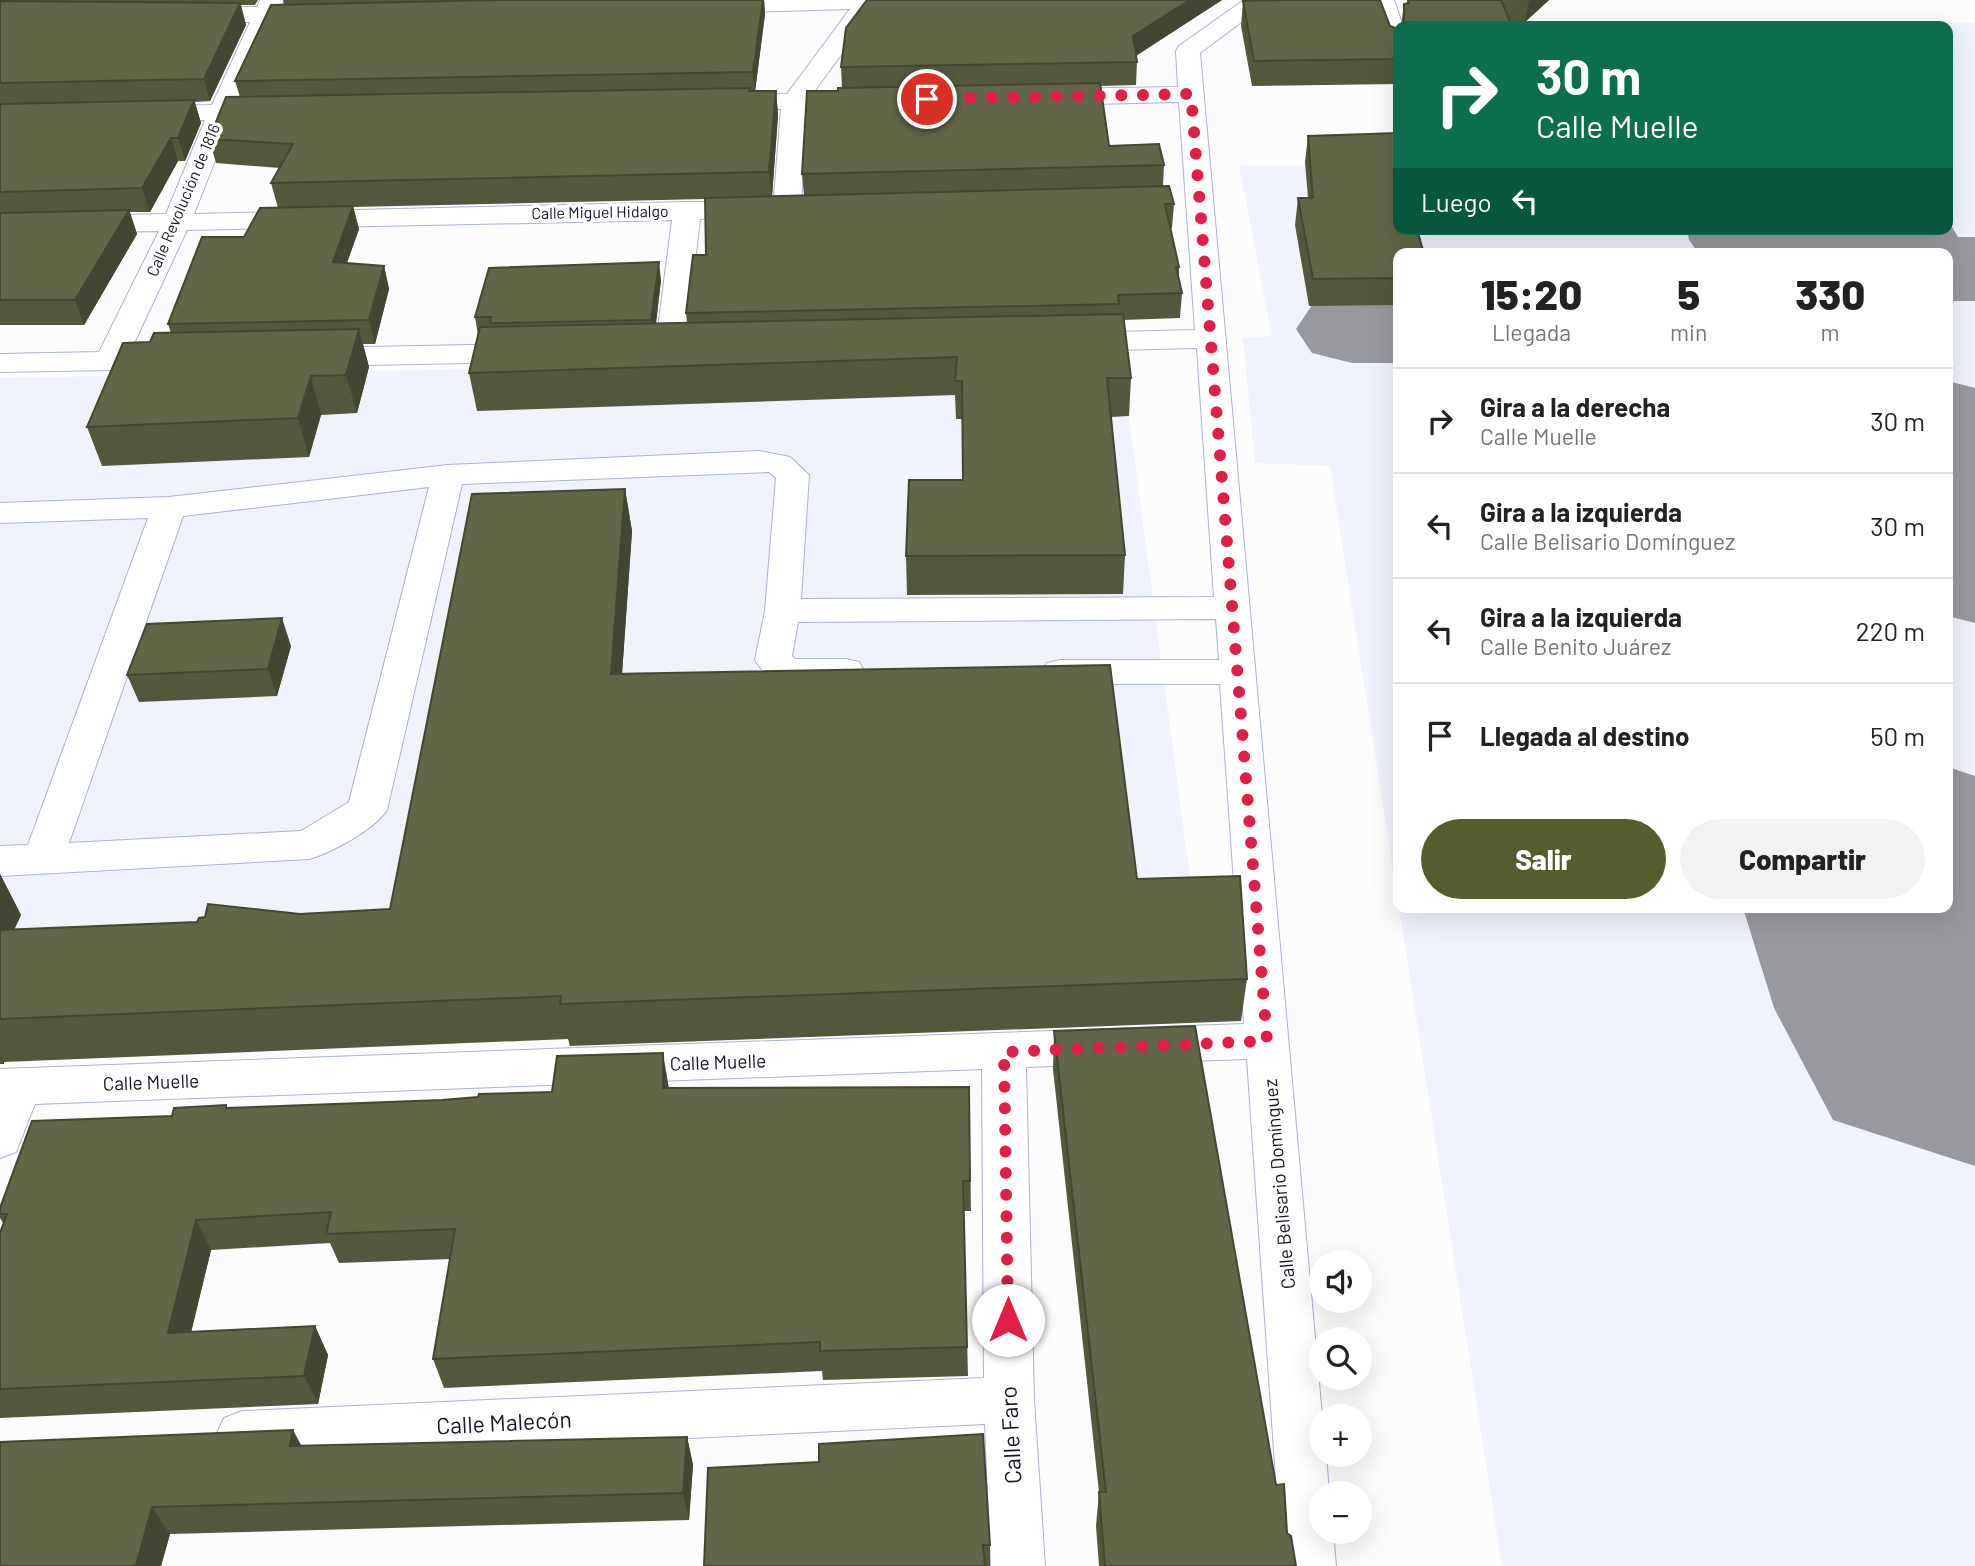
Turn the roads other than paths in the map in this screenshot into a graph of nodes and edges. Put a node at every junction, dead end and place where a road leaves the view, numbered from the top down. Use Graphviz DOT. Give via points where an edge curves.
graph roads {
  1 [pos="929,0"];
  2 [pos="1382,0"];
  3 [pos="869,2"];
  4 [pos="1242,4"];
  5 [pos="690,7"];
  6 [pos="268,8"];
  7 [pos="347,13"];
  8 [pos="167,14"];
  9 [pos="1393,31"];
  10 [pos="1191,94"];
  11 [pos="1027,97"];
  12 [pos="876,100"];
  13 [pos="794,102"];
  14 [pos="696,104"];
  15 [pos="291,111"];
  16 [pos="221,112"];
  17 [pos="124,114"];
  18 [pos="814,209"];
  19 [pos="787,210"];
  20 [pos="687,211"];
  21 [pos="177,222"];
  22 [pos="0,226"];
  23 [pos="1211,339"];
  24 [pos="1045,343"];
  25 [pos="670,351"];
  26 [pos="561,353"];
  27 [pos="287,358"];
  28 [pos="192,360"];
  29 [pos="110,361"];
  30 [pos="0,363"];
  31 [pos="448,475"];
  32 [pos="169,507"];
  33 [pos="0,513"];
  34 [pos="1233,608"];
  35 [pos="783,611"];
  36 [pos="882,671"];
  37 [pos="1033,672"];
  38 [pos="1238,673"];
  39 [pos="43,859"];
  40 [pos="0,861"];
  41 [pos="1267,1041"];
  42 [pos="1004,1052"];
  43 [pos="10,1087"];
  44 [pos="0,1139"];
  45 [pos="1009,1400"];
  46 [pos="193,1437"];
  47 [pos="1018,1566"];
  48 [pos="1309,1566"];
  1 -- 3 [label="street"];
  2 -- 9 [label="street"];
  3 -- 5 [label="street"];
  3 -- 13 [label="street"];
  4 -- 10 [label="street, Calle Belisario Domínguez" via="1188,51"];
  6 -- 7 [label="street"];
  6 -- 8 [label="street"];
  6 -- 16 [label="street, Calle Revolución de 1816"];
  10 -- 11 [label="street"];
  10 -- 23 [label="street, Calle Belisario Domínguez" via="1186,200"];
  12 -- 13 [label="street"];
  13 -- 14 [label="street"];
  13 -- 19 [label="street"];
  15 -- 16 [label="street"];
  16 -- 17 [label="street"];
  16 -- 21 [label="street, Calle Revolución de 1816"];
  18 -- 19 [label="street, Calle Miguel Hidalgo"];
  19 -- 20 [label="street, Calle Miguel Hidalgo"];
  20 -- 21 [label="street, Calle Miguel Hidalgo"];
  20 -- 25 [label="street"];
  21 -- 22 [label="street, Calle Miguel Hidalgo"];
  21 -- 29 [label="street, Calle Revolución de 1816"];
  23 -- 24 [label="street"];
  23 -- 34 [label="street, Calle Belisario Domínguez"];
  26 -- 27 [label="street"];
  28 -- 29 [label="street"];
  29 -- 30 [label="street"];
  31 -- 32 [label="street"];
  31 -- 35 [label="street" via="759,461 779,464 793,475"];
  31 -- 39 [label="street" via="367,810 309,845"];
  32 -- 33 [label="street"];
  32 -- 39 [label="street"];
  34 -- 35 [label="street"];
  34 -- 38 [label="street, Calle Belisario Domínguez"];
  35 -- 36 [label="street" via="774,660 786,671"];
  37 -- 38 [label="street"];
  38 -- 41 [label="street, Calle Belisario Domínguez"];
  39 -- 40 [label="street"];
  41 -- 42 [label="street, Calle Muelle"];
  41 -- 48 [label="street, Calle Belisario Domínguez"];
  42 -- 43 [label="street, Calle Muelle"];
  42 -- 45 [label="street, Calle Faro"];
  43 -- 44 [label="street"];
  45 -- 46 [label="street, Calle Malecón"];
  45 -- 47 [label="street, Calle Faro"];
}
